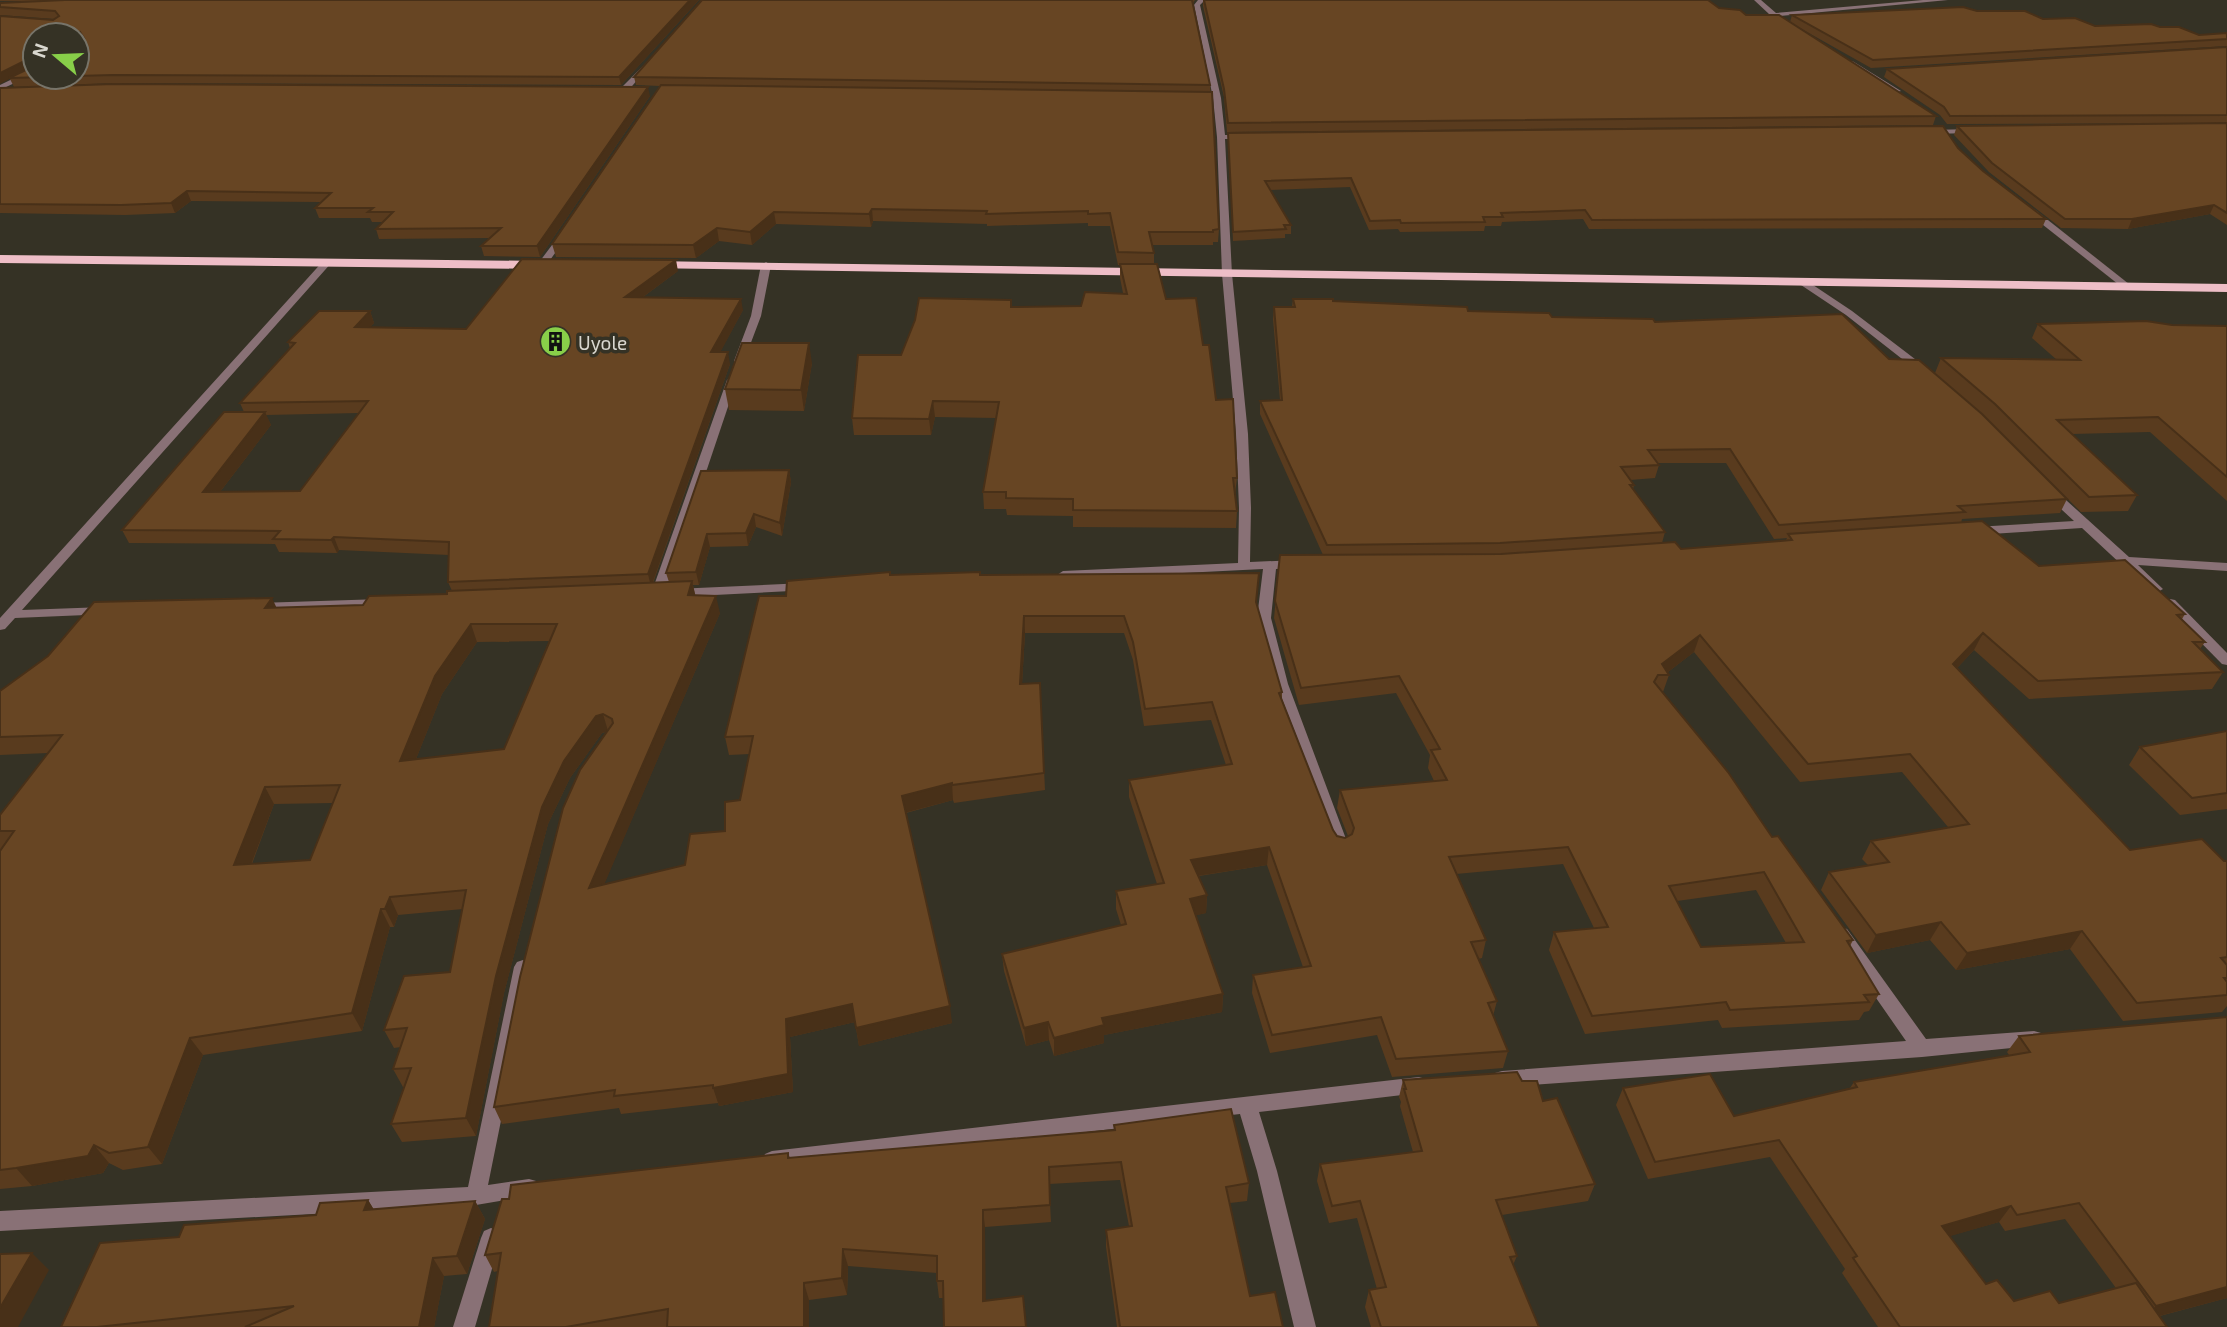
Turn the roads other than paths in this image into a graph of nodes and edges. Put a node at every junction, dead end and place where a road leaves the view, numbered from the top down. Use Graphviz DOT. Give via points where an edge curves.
graph roads {
  1 [pos="1202,0"];
  2 [pos="1757,0"];
  3 [pos="1945,0"];
  4 [pos="1770,15"];
  5 [pos="1789,27"];
  6 [pos="1846,60"];
  7 [pos="650,62"];
  8 [pos="1882,72"];
  9 [pos="1869,73"];
  10 [pos="21,78"];
  11 [pos="613,89"];
  12 [pos="0,90"];
  13 [pos="624,90"];
  14 [pos="636,90"];
  15 [pos="12,92"];
  16 [pos="1203,98"];
  17 [pos="1907,98"];
  18 [pos="1217,99"];
  19 [pos="1937,119"];
  20 [pos="1986,131"];
  21 [pos="1917,132"];
  22 [pos="1945,132"];
  23 [pos="1221,137"];
  24 [pos="1263,137"];
  25 [pos="1952,142"];
  26 [pos="2018,202"];
  27 [pos="573,221"];
  28 [pos="0,258"];
  29 [pos="328,261"];
  30 [pos="549,265"];
  31 [pos="640,265"];
  32 [pos="766,265"];
  33 [pos="1227,274"];
  34 [pos="1801,281"];
  35 [pos="2126,286"];
  36 [pos="2227,288"];
  37 [pos="1931,378"];
  38 [pos="2046,487"];
  39 [pos="2082,524"];
  40 [pos="1957,532"];
  41 [pos="2128,561"];
  42 [pos="1310,564"];
  43 [pos="1270,565"];
  44 [pos="2227,566"];
  45 [pos="1244,567"];
  46 [pos="1049,576"];
  47 [pos="826,586"];
  48 [pos="402,603"];
  49 [pos="249,607"];
  50 [pos="124,610"];
  51 [pos="12,614"];
  52 [pos="0,626"];
  53 [pos="2227,661"];
  54 [pos="1341,847"];
  55 [pos="1834,923"];
  56 [pos="529,943"];
  57 [pos="2047,1038"];
  58 [pos="1922,1049"];
  59 [pos="1476,1081"];
  60 [pos="1434,1084"];
  61 [pos="1247,1105"];
  62 [pos="753,1162"];
  63 [pos="547,1186"];
  64 [pos="506,1191"];
  65 [pos="476,1196"];
  66 [pos="0,1221"];
  67 [pos="464,1327"];
  68 [pos="1305,1327"];
  1 -- 18 [label="street" via="1197,5"];
  2 -- 4 [label="street"];
  3 -- 4 [label="street"];
  4 -- 5 [label="street"];
  6 -- 9 [label="street"];
  7 -- 13 [label="street"];
  8 -- 9 [label="street"];
  9 -- 17 [label="street"];
  10 -- 12 [label="street"];
  11 -- 13 [label="street"];
  12 -- 15 [label="street"];
  13 -- 14 [label="street"];
  16 -- 18 [label="street"];
  18 -- 23 [label="street"];
  19 -- 22 [label="street"];
  20 -- 22 [label="street"];
  21 -- 22 [label="street"];
  22 -- 25 [label="street"];
  23 -- 24 [label="street"];
  23 -- 33 [label="street"];
  26 -- 35 [label="street"];
  27 -- 30 [label="street"];
  28 -- 29 [label="highway"];
  29 -- 30 [label="highway"];
  29 -- 51 [label="street"];
  31 -- 32 [label="highway"];
  32 -- 33 [label="highway"];
  32 -- 47 [label="street" via="756,316 652,594"];
  33 -- 34 [label="highway"];
  33 -- 45 [label="street" via="1242,434"];
  34 -- 35 [label="highway"];
  34 -- 37 [label="street"];
  35 -- 36 [label="highway"];
  38 -- 39 [label="street"];
  39 -- 40 [label="street"];
  39 -- 41 [label="street"];
  41 -- 44 [label="street"];
  41 -- 53 [label="street"];
  42 -- 43 [label="street"];
  43 -- 45 [label="street"];
  43 -- 54 [label="street" via="1264,618 1281,684"];
  45 -- 46 [label="street"];
  48 -- 49 [label="street"];
  50 -- 51 [label="street"];
  51 -- 52 [label="street"];
  55 -- 58 [label="street"];
  56 -- 65 [label="street"];
  57 -- 58 [label="street"];
  58 -- 59 [label="street"];
  60 -- 61 [label="street"];
  61 -- 62 [label="street"];
  61 -- 68 [label="street"];
  63 -- 64 [label="street"];
  64 -- 65 [label="street"];
  64 -- 67 [label="street"];
  65 -- 66 [label="street"];
}
